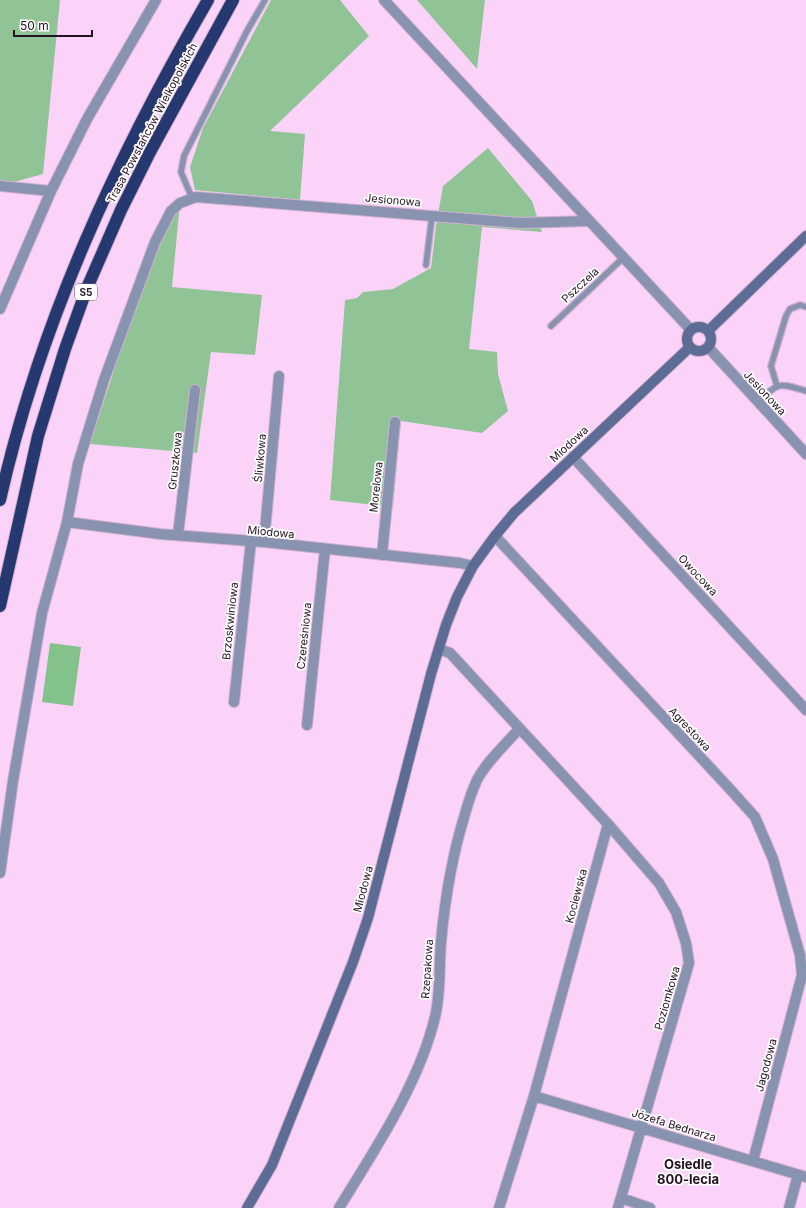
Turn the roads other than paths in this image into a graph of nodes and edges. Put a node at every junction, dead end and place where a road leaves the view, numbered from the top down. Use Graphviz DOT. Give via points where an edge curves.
graph roads {
  1 [pos="156,0"];
  2 [pos="208,0"];
  3 [pos="233,0"];
  4 [pos="265,0"];
  5 [pos="384,0"];
  6 [pos="0,186"];
  7 [pos="51,191"];
  8 [pos="194,198"];
  9 [pos="432,216"];
  10 [pos="589,221"];
  11 [pos="806,236"];
  12 [pos="623,258"];
  13 [pos="426,264"];
  14 [pos="806,307"];
  15 [pos="0,309"];
  16 [pos="551,326"];
  17 [pos="691,330"];
  18 [pos="708,331"];
  19 [pos="690,347"];
  20 [pos="708,347"];
  21 [pos="279,376"];
  22 [pos="777,386"];
  23 [pos="195,390"];
  24 [pos="806,391"];
  25 [pos="758,403"];
  26 [pos="395,422"];
  27 [pos="806,454"];
  28 [pos="573,457"];
  29 [pos="0,500"];
  30 [pos="67,522"];
  31 [pos="178,535"];
  32 [pos="495,536"];
  33 [pos="251,541"];
  34 [pos="264,542"];
  35 [pos="325,550"];
  36 [pos="382,555"];
  37 [pos="473,566"];
  38 [pos="0,606"];
  39 [pos="439,649"];
  40 [pos="234,702"];
  41 [pos="806,710"];
  42 [pos="307,725"];
  43 [pos="520,729"];
  44 [pos="608,824"];
  45 [pos="0,873"];
  46 [pos="804,976"];
  47 [pos="534,1096"];
  48 [pos="642,1128"];
  49 [pos="753,1161"];
  50 [pos="802,1176"];
  51 [pos="621,1198"];
  52 [pos="247,1208"];
  53 [pos="340,1208"];
  54 [pos="499,1208"];
  55 [pos="618,1208"];
  56 [pos="650,1208"];
  57 [pos="789,1208"];
  1 -- 7 [label="street" via="94,108"];
  2 -- 29 [label="highway, Trasa Powstańców Wielkopolskich / S5" via="139,125 77,260 47,335"];
  3 -- 38 [label="highway, Trasa Powstańców Wielkopolskich / S5" via="150,152 87,288 38,436"];
  4 -- 8 [label="lane" via="184,156 181,172"];
  5 -- 10 [label="street"];
  6 -- 7 [label="street"];
  7 -- 15 [label="street"];
  8 -- 9 [label="street, Jesionowa"];
  8 -- 30 [label="street" via="180,203 170,211 155,242 104,380 78,464"];
  9 -- 10 [label="street, Jesionowa" via="520,223"];
  9 -- 13 [label="lane"];
  10 -- 12 [label="street"];
  11 -- 18 [label="main road"];
  12 -- 16 [label="lane, Pszczela"];
  12 -- 17 [label="street"];
  14 -- 22 [label="lane" via="800,305 790,309 786,316 771,366"];
  17 -- 18 [label="main road" via="699,327"];
  17 -- 19 [label="main road" via="687,338"];
  18 -- 20 [label="main road" via="711,339"];
  19 -- 20 [label="main road" via="699,351"];
  19 -- 28 [label="main road, Miodowa"];
  20 -- 25 [label="street, Jesionowa"];
  21 -- 34 [label="street, Śliwkowa"];
  22 -- 24 [label="lane" via="782,384"];
  22 -- 25 [label="lane" via="771,388"];
  23 -- 31 [label="street, Gruszkowa"];
  25 -- 27 [label="street, Jesionowa"];
  26 -- 36 [label="street, Morelowa"];
  28 -- 32 [label="main road, Miodowa" via="514,513"];
  28 -- 41 [label="street, Owocowa"];
  30 -- 31 [label="street, Miodowa"];
  30 -- 45 [label="street" via="42,613"];
  31 -- 33 [label="street, Miodowa"];
  32 -- 37 [label="main road, Miodowa"];
  32 -- 46 [label="street, Agrestowa" via="755,817 773,858"];
  33 -- 34 [label="street, Miodowa"];
  33 -- 40 [label="street, Brzoskwiniowa"];
  34 -- 35 [label="street, Miodowa"];
  35 -- 36 [label="street, Miodowa"];
  35 -- 42 [label="street, Czereśniowa"];
  36 -- 37 [label="street, Miodowa"];
  37 -- 39 [label="main road, Miodowa" via="457,597"];
  39 -- 43 [label="street" via="450,653"];
  39 -- 52 [label="main road, Miodowa" via="354,962 272,1165"];
  43 -- 44 [label="street"];
  43 -- 53 [label="street, Rzepakowa" via="488,764 478,780 457,838 451,863 441,942 436,1016 420,1066"];
  44 -- 47 [label="street, Kociewska"];
  44 -- 48 [label="street, Poziomkowa" via="659,882 676,912 689,954 689,963"];
  46 -- 49 [label="street, Jagodowa"];
  47 -- 48 [label="street, Józefa Bednarza"];
  47 -- 54 [label="street, Kociewska"];
  48 -- 49 [label="street, Józefa Bednarza"];
  48 -- 51 [label="street, Poziomkowa"];
  49 -- 50 [label="street, Józefa Bednarza"];
  50 -- 57 [label="street"];
  51 -- 55 [label="street, Poziomkowa"];
  51 -- 56 [label="street"];
}
